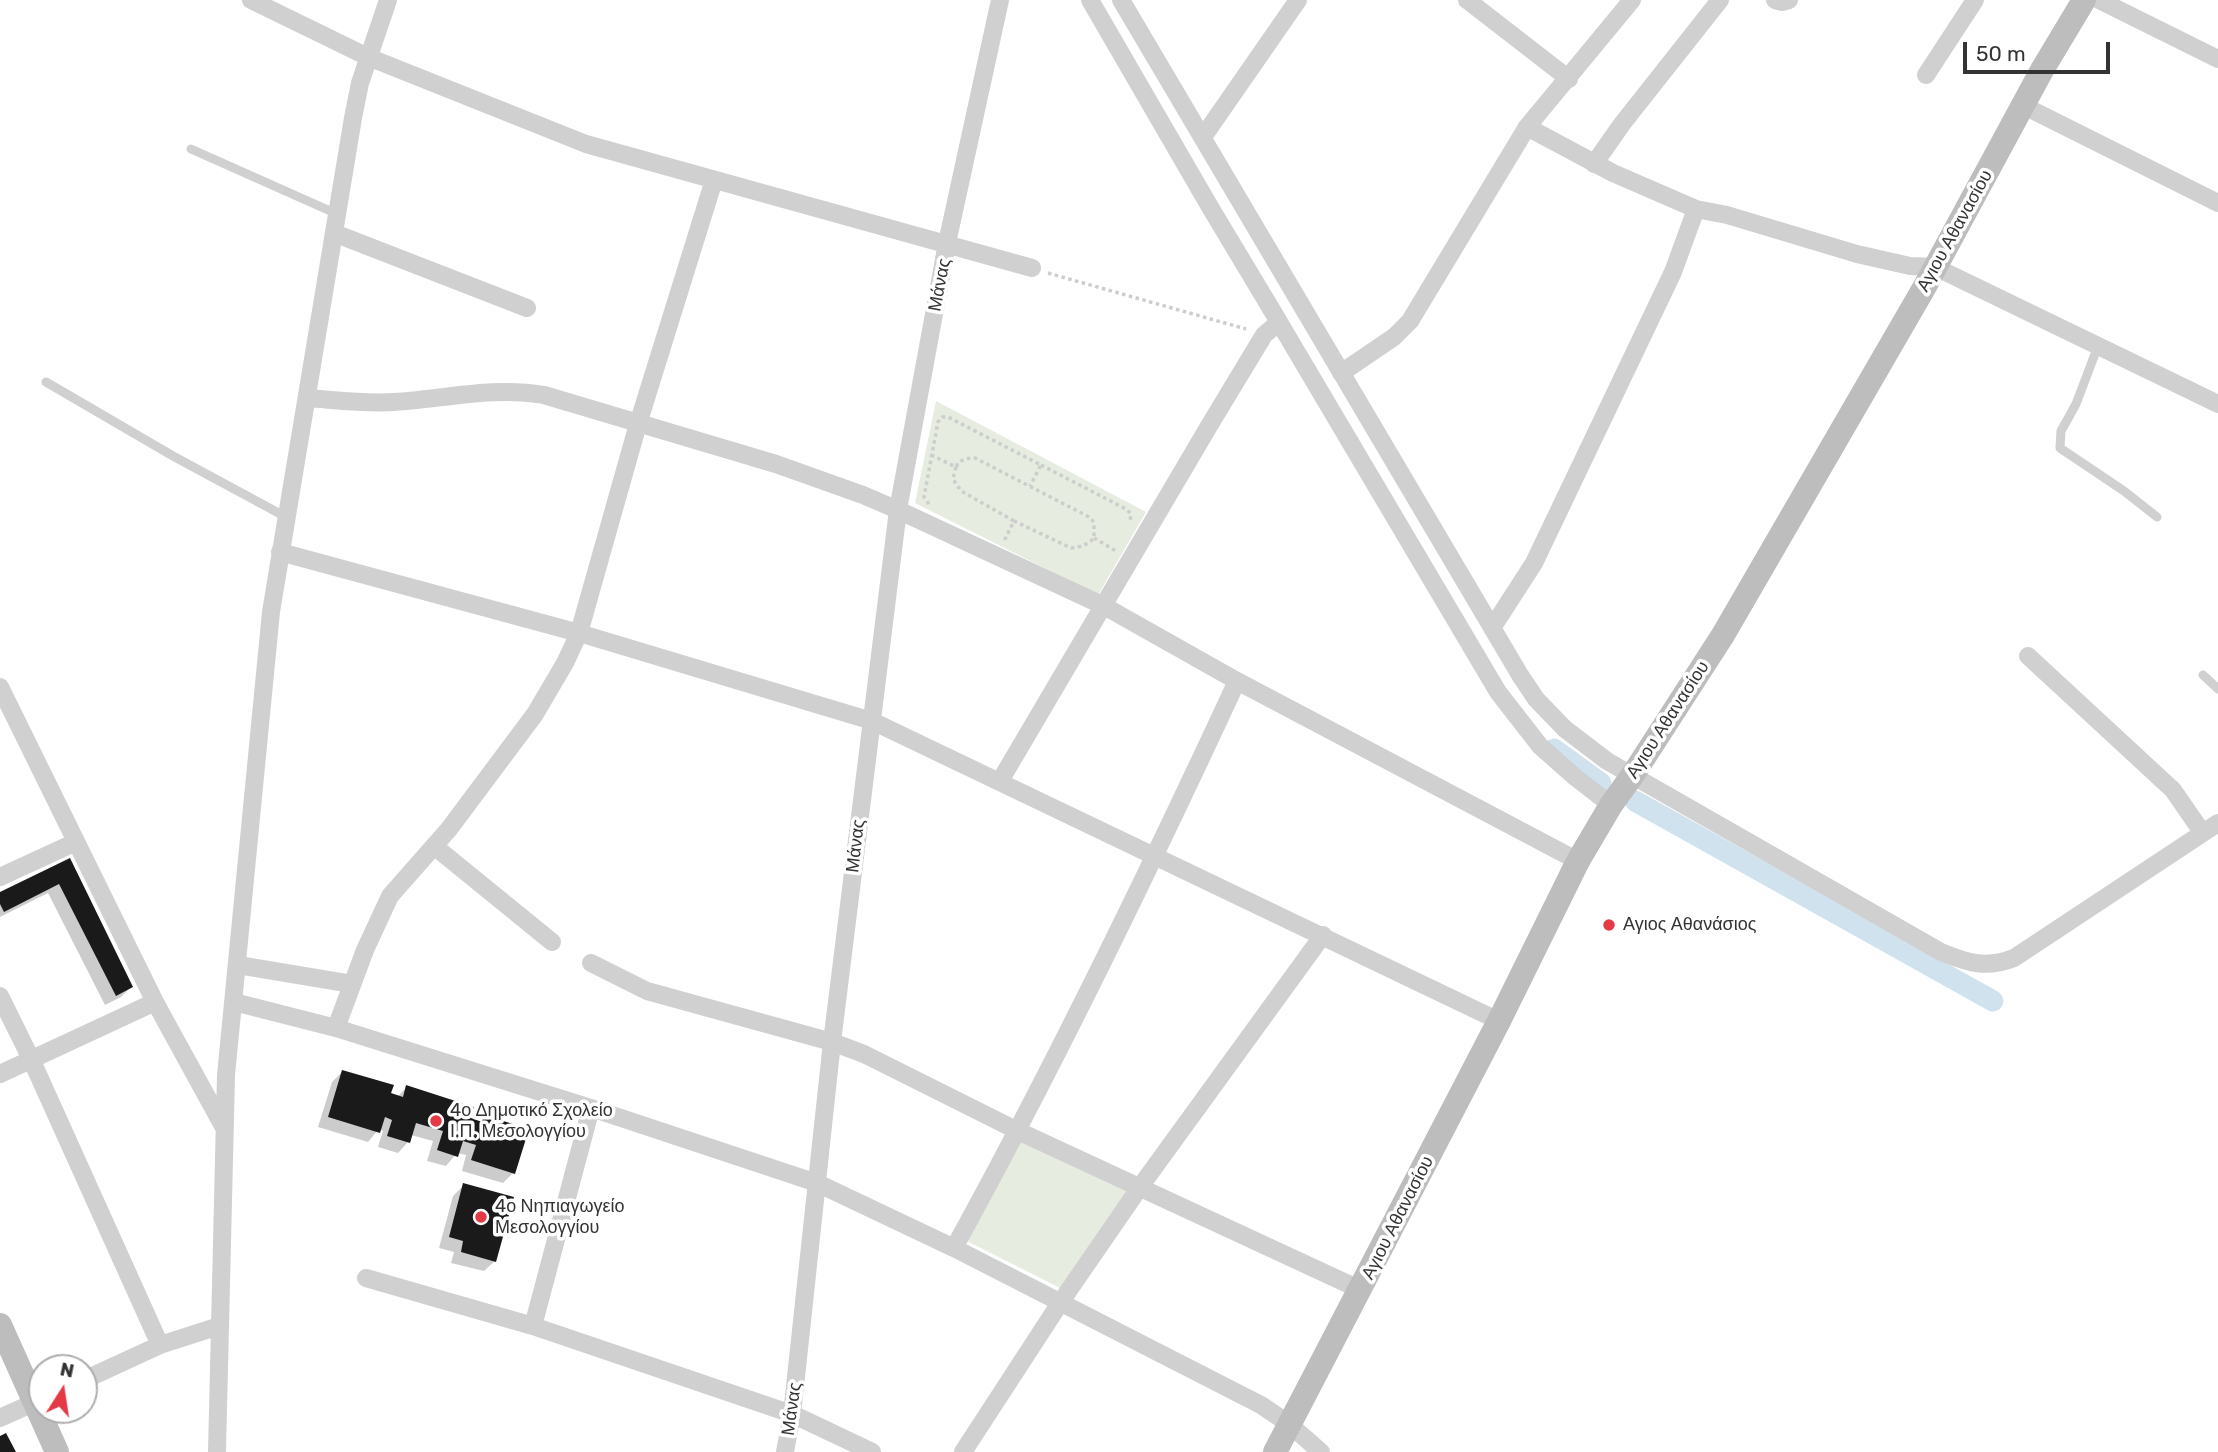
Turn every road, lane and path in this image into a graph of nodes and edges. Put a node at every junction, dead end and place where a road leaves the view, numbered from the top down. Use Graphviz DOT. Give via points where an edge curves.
graph roads {
  1 [pos="251,0"];
  2 [pos="388,0"];
  3 [pos="1000,0"];
  4 [pos="1090,0"];
  5 [pos="1121,0"];
  6 [pos="1298,0"];
  7 [pos="1633,0"];
  8 [pos="1720,0"];
  9 [pos="1775,0"];
  10 [pos="1790,0"];
  11 [pos="1975,0"];
  12 [pos="2084,0"];
  13 [pos="2099,0"];
  14 [pos="1476,3"];
  15 [pos="368,57"];
  16 [pos="2218,59"];
  17 [pos="1926,75"];
  18 [pos="1569,79"];
  19 [pos="2024,106"];
  20 [pos="1527,128"];
  21 [pos="1203,137"];
  22 [pos="191,149"];
  23 [pos="1594,164"];
  24 [pos="714,180"];
  25 [pos="2218,202"];
  26 [pos="1696,209"];
  27 [pos="337,214"];
  28 [pos="334,233"];
  29 [pos="947,243"];
  30 [pos="1935,267"];
  31 [pos="1032,268"];
  32 [pos="527,308"];
  33 [pos="1279,322"];
  34 [pos="1264,335"];
  35 [pos="2098,346"];
  36 [pos="1341,373"];
  37 [pos="46,382"];
  38 [pos="308,398"];
  39 [pos="2218,404"];
  40 [pos="638,424"];
  41 [pos="910,445"];
  42 [pos="931,455"];
  43 [pos="1041,465"];
  44 [pos="956,467"];
  45 [pos="1030,486"];
  46 [pos="935,508"];
  47 [pos="898,510"];
  48 [pos="286,517"];
  49 [pos="2157,517"];
  50 [pos="1014,521"];
  51 [pos="1126,530"];
  52 [pos="993,536"];
  53 [pos="1094,538"];
  54 [pos="1121,540"];
  55 [pos="1001,549"];
  56 [pos="1115,551"];
  57 [pos="280,552"];
  58 [pos="1110,559"];
  59 [pos="1131,560"];
  60 [pos="1104,606"];
  61 [pos="1492,628"];
  62 [pos="579,633"];
  63 [pos="2028,656"];
  64 [pos="2203,675"];
  65 [pos="1237,681"];
  66 [pos="0,687"];
  67 [pos="2218,689"];
  68 [pos="872,721"];
  69 [pos="1632,776"];
  70 [pos="1000,781"];
  71 [pos="1611,804"];
  72 [pos="2210,827"];
  73 [pos="76,842"];
  74 [pos="434,846"];
  75 [pos="1155,856"];
  76 [pos="1578,861"];
  77 [pos="0,877"];
  78 [pos="1323,935"];
  79 [pos="552,942"];
  80 [pos="591,962"];
  81 [pos="238,965"];
  82 [pos="352,984"];
  83 [pos="0,996"];
  84 [pos="155,1002"];
  85 [pos="234,1002"];
  86 [pos="1499,1021"];
  87 [pos="336,1028"];
  88 [pos="832,1042"];
  89 [pos="32,1060"];
  90 [pos="0,1074"];
  91 [pos="591,1108"];
  92 [pos="223,1126"];
  93 [pos="1018,1131"];
  94 [pos="817,1183"];
  95 [pos="1140,1187"];
  96 [pos="954,1248"];
  97 [pos="366,1278"];
  98 [pos="1361,1290"];
  99 [pos="1060,1303"];
  100 [pos="0,1325"];
  101 [pos="219,1326"];
  102 [pos="533,1326"];
  103 [pos="160,1345"];
  104 [pos="98,1374"];
  105 [pos="28,1380"];
  106 [pos="28,1405"];
  107 [pos="792,1413"];
  108 [pos="0,1418"];
  109 [pos="47,1424"];
  110 [pos="1289,1424"];
  111 [pos="57,1452"];
  112 [pos="217,1452"];
  113 [pos="785,1452"];
  114 [pos="872,1452"];
  115 [pos="963,1452"];
  116 [pos="1275,1452"];
  117 [pos="1321,1452"];
  1 -- 15 [label="street"];
  2 -- 15 [label="street"];
  3 -- 29 [label="street, Μάνας"];
  4 -- 33 [label="street"];
  5 -- 21 [label="street"];
  6 -- 21 [label="street"];
  7 -- 18 [label="street"];
  8 -- 23 [label="street"];
  9 -- 10 [label="street"];
  11 -- 17 [label="street"];
  12 -- 19 [label="main road, Αγιου Αθανασίου"];
  13 -- 16 [label="street"];
  14 -- 18 [label="street"];
  15 -- 24 [label="street" via="586,144"];
  15 -- 27 [label="street"];
  18 -- 20 [label="street"];
  19 -- 25 [label="street"];
  19 -- 30 [label="main road, Αγιου Αθανασίου"];
  20 -- 23 [label="street"];
  20 -- 36 [label="street" via="1410,321"];
  21 -- 36 [label="street"];
  22 -- 27 [label="lane"];
  23 -- 26 [label="street"];
  24 -- 29 [label="street"];
  24 -- 40 [label="street"];
  26 -- 30 [label="street" via="1857,254"];
  26 -- 61 [label="street" via="1673,272 1534,563"];
  27 -- 28 [label="street"];
  28 -- 32 [label="street"];
  28 -- 38 [label="street"];
  29 -- 31 [label="street"];
  29 -- 41 [label="street, Μάνας"];
  30 -- 35 [label="street"];
  30 -- 69 [label="main road, Αγιου Αθανασίου" via="1723,635"];
  31 -- 34 [label="path"];
  33 -- 34 [label="street"];
  33 -- 71 [label="street" via="1498,692 1540,746"];
  34 -- 59 [label="street"];
  35 -- 39 [label="street"];
  35 -- 49 [label="lane" via="2061,431 2060,447"];
  36 -- 61 [label="street"];
  37 -- 48 [label="lane"];
  38 -- 40 [label="street" via="394,402 523,391"];
  38 -- 48 [label="street"];
  40 -- 47 [label="street" via="776,464"];
  40 -- 62 [label="street"];
  41 -- 42 [label="path"];
  41 -- 47 [label="street, Μάνας"];
  42 -- 43 [label="path" via="938,422 947,417"];
  42 -- 44 [label="path"];
  42 -- 46 [label="path" via="924,497"];
  43 -- 45 [label="path"];
  43 -- 51 [label="path" via="1126,509 1131,519"];
  44 -- 45 [label="path" via="959,461 975,458"];
  44 -- 50 [label="path" via="953,479 961,491"];
  45 -- 53 [label="path" via="1091,518"];
  47 -- 55 [label="street"];
  47 -- 68 [label="street, Μάνας"];
  48 -- 57 [label="street"];
  50 -- 53 [label="path" via="1071,548"];
  50 -- 55 [label="path"];
  52 -- 55 [label="path"];
  53 -- 56 [label="path"];
  54 -- 56 [label="path"];
  55 -- 60 [label="street"];
  56 -- 58 [label="path"];
  56 -- 59 [label="path"];
  57 -- 62 [label="street"];
  57 -- 81 [label="street"];
  59 -- 60 [label="street"];
  60 -- 65 [label="street"];
  60 -- 70 [label="street"];
  61 -- 69 [label="street" via="1550,715 1583,744"];
  62 -- 68 [label="street"];
  62 -- 74 [label="street" via="535,714"];
  63 -- 72 [label="street"];
  64 -- 67 [label="lane"];
  65 -- 75 [label="street"];
  65 -- 76 [label="street"];
  66 -- 73 [label="street"];
  68 -- 70 [label="street"];
  68 -- 88 [label="street, Μάνας"];
  69 -- 71 [label="main road, Αγιου Αθανασίου"];
  69 -- 72 [label="street" via="1941,952 1978,964 2014,958"];
  70 -- 75 [label="street"];
  71 -- 76 [label="main road, Αγιου Αθανασίου"];
  73 -- 77 [label="street"];
  73 -- 84 [label="street"];
  74 -- 79 [label="street"];
  74 -- 82 [label="street" via="383,906"];
  75 -- 78 [label="street"];
  75 -- 93 [label="street"];
  76 -- 86 [label="main road, Αγιου Αθανασίου"];
  78 -- 86 [label="street"];
  78 -- 95 [label="street"];
  80 -- 88 [label="street" via="647,991"];
  81 -- 82 [label="street"];
  81 -- 85 [label="street"];
  82 -- 87 [label="street"];
  83 -- 89 [label="street"];
  84 -- 89 [label="street"];
  84 -- 92 [label="street"];
  85 -- 87 [label="street"];
  85 -- 92 [label="street"];
  86 -- 98 [label="main road, Αγιου Αθανασίου"];
  87 -- 91 [label="street"];
  88 -- 93 [label="street" via="875,1058"];
  88 -- 94 [label="street, Μάνας"];
  89 -- 90 [label="street"];
  89 -- 103 [label="street"];
  91 -- 94 [label="street"];
  91 -- 102 [label="street"];
  92 -- 101 [label="street"];
  93 -- 95 [label="street"];
  93 -- 96 [label="street"];
  94 -- 96 [label="street"];
  94 -- 107 [label="street, Μάνας"];
  95 -- 98 [label="street"];
  95 -- 99 [label="street"];
  96 -- 99 [label="street"];
  97 -- 102 [label="street"];
  98 -- 110 [label="main road, Αγιου Αθανασίου"];
  99 -- 110 [label="street" via="1261,1405"];
  99 -- 115 [label="street"];
  100 -- 105 [label="main road"];
  101 -- 103 [label="street"];
  101 -- 112 [label="street"];
  102 -- 107 [label="street"];
  103 -- 104 [label="street"];
  106 -- 108 [label="street"];
  107 -- 113 [label="street, Μάνας"];
  107 -- 114 [label="street"];
  109 -- 111 [label="main road"];
  110 -- 116 [label="main road, Αγιου Αθανασίου"];
  110 -- 117 [label="street"];
}
